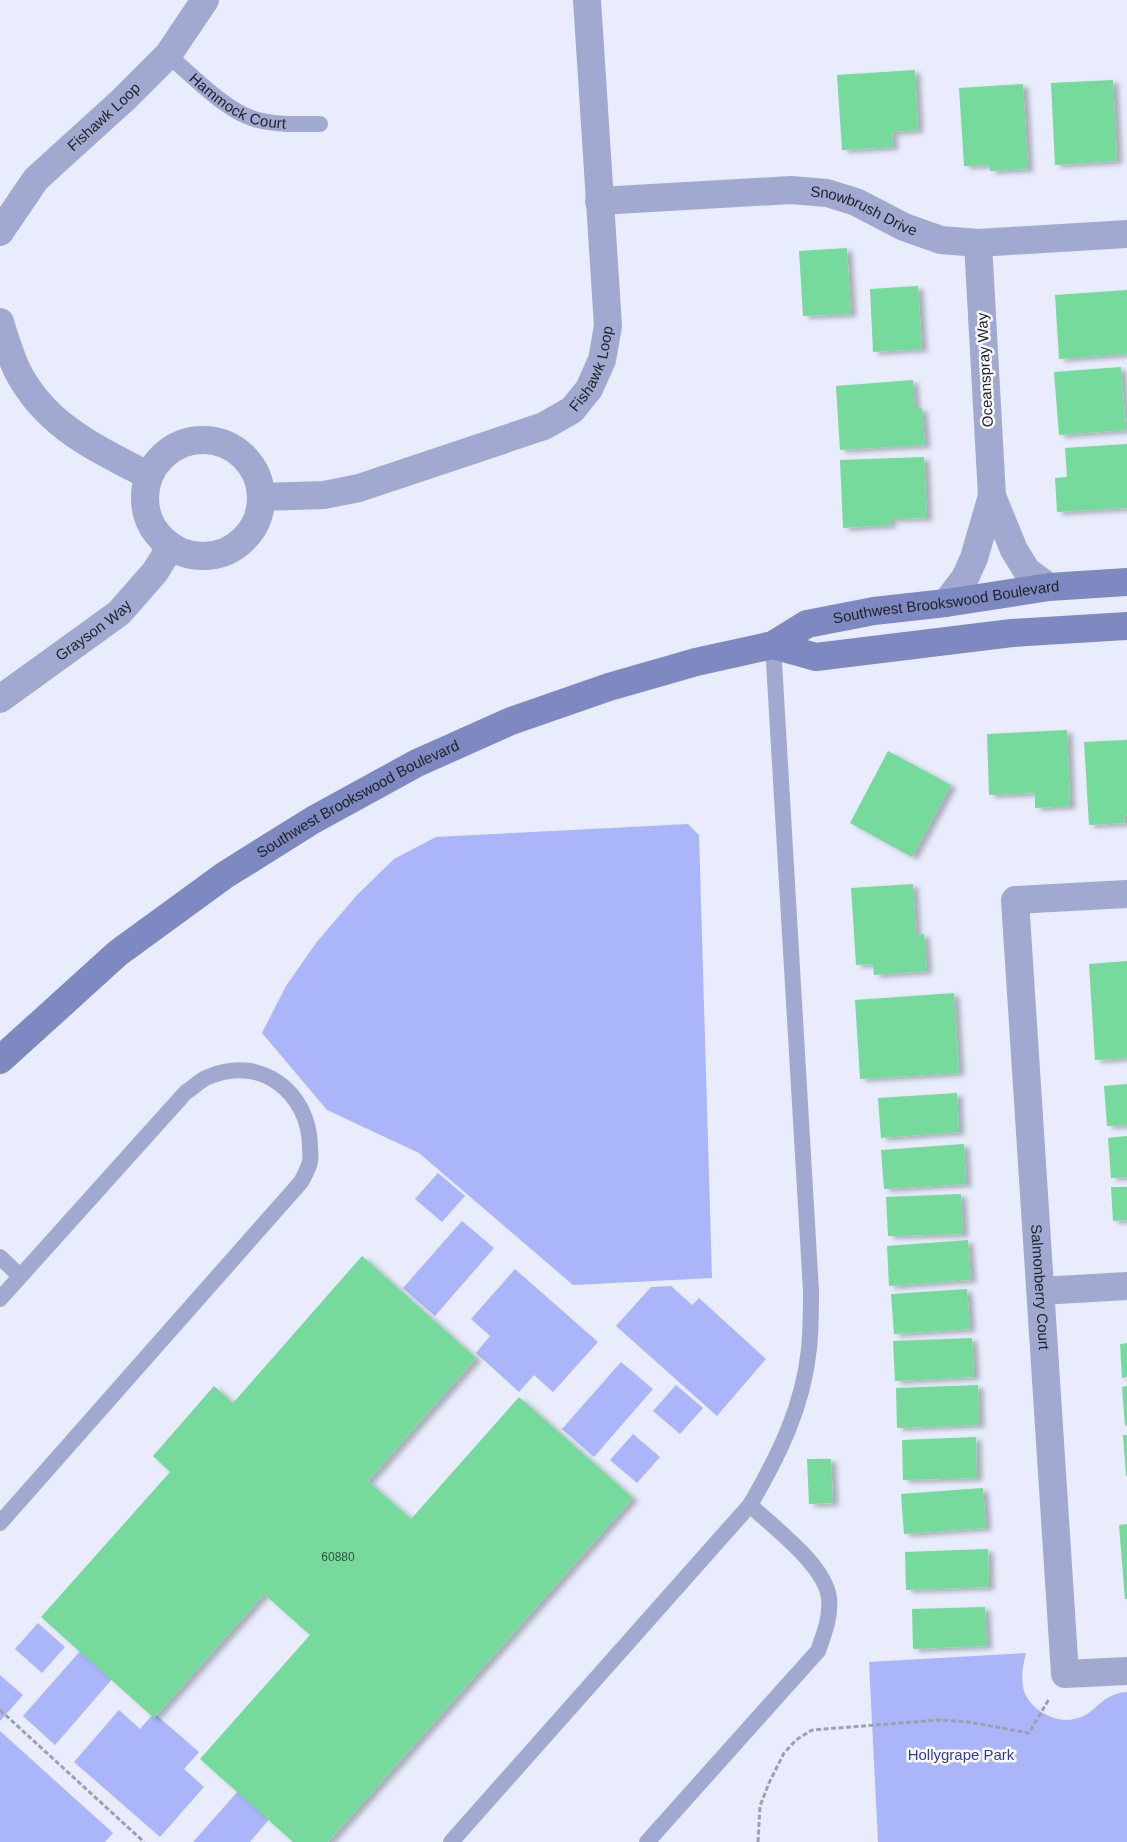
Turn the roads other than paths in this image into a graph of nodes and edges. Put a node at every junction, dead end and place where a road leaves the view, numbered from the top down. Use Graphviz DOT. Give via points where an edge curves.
graph roads {
  1 [pos="205,0"];
  2 [pos="586,0"];
  3 [pos="168,55"];
  4 [pos="320,124"];
  5 [pos="599,201"];
  6 [pos="0,232"];
  7 [pos="1127,234"];
  8 [pos="978,243"];
  9 [pos="0,322"];
  10 [pos="149,476"];
  11 [pos="992,496"];
  12 [pos="262,497"];
  13 [pos="171,546"];
  14 [pos="1127,582"];
  15 [pos="1049,586"];
  16 [pos="946,603"];
  17 [pos="1127,626"];
  18 [pos="774,645"];
  19 [pos="0,699"];
  20 [pos="1127,894"];
  21 [pos="0,1060"];
  22 [pos="0,1257"];
  23 [pos="20,1276"];
  24 [pos="1127,1286"];
  25 [pos="1041,1291"];
  26 [pos="0,1299"];
  27 [pos="750,1505"];
  28 [pos="0,1523"];
  29 [pos="1127,1671"];
  30 [pos="451,1842"];
  31 [pos="647,1842"];
  1 -- 3 [label="street, Fishawk Loop"];
  2 -- 5 [label="street, Fishawk Loop"];
  3 -- 4 [label="lane, Hammock Court" via="228,105 256,120"];
  3 -- 6 [label="street, Fishawk Loop" via="124,100 36,179"];
  5 -- 8 [label="street, Snowbrush Drive" via="791,190 827,193 856,202 904,227 940,240"];
  5 -- 12 [label="street, Fishawk Loop" via="608,326 589,389 572,410 544,426 359,488 324,495"];
  7 -- 8 [label="street, Snowbrush Drive"];
  8 -- 11 [label="street, Oceanspray Way"];
  9 -- 10 [label="street" via="17,370 42,408 79,440"];
  10 -- 12 [label="street" via="159,459 175,447 194,440 214,440 248,460 258,477"];
  10 -- 13 [label="street" via="145,493 152,526"];
  11 -- 15 [label="street, Oceanspray Way" via="1018,557 1027,571"];
  11 -- 16 [label="street, Oceanspray Way" via="974,558 965,578"];
  12 -- 13 [label="street" via="258,516 249,534 235,547 217,554 198,556"];
  13 -- 19 [label="street, Grayson Way" via="155,572 119,613"];
  14 -- 15 [label="main road, Southwest Brookswood Boulevard"];
  15 -- 16 [label="main road, Southwest Brookswood Boulevard"];
  16 -- 18 [label="main road, Southwest Brookswood Boulevard" via="874,611 808,624"];
  17 -- 18 [label="main road, Southwest Brookswood Boulevard" via="1012,633 816,657"];
  18 -- 21 [label="main road, Southwest Brookswood Boulevard" via="609,687 511,721 417,763 321,815 225,875 118,953"];
  18 -- 27 [label="lane" via="811,1301 809,1349 797,1408 779,1456"];
  20 -- 25 [label="street, Salmonberry Court" via="1015,900"];
  22 -- 23 [label="lane"];
  23 -- 26 [label="lane"];
  23 -- 28 [label="lane" via="186,1092 208,1077 230,1072 258,1072 286,1086 303,1108 310,1133 310,1161 301,1182"];
  24 -- 25 [label="street"];
  25 -- 29 [label="street, Salmonberry Court" via="1064,1674"];
  27 -- 30 [label="lane"];
  27 -- 31 [label="lane" via="821,1576 829,1598 827,1626 818,1651"];
}
